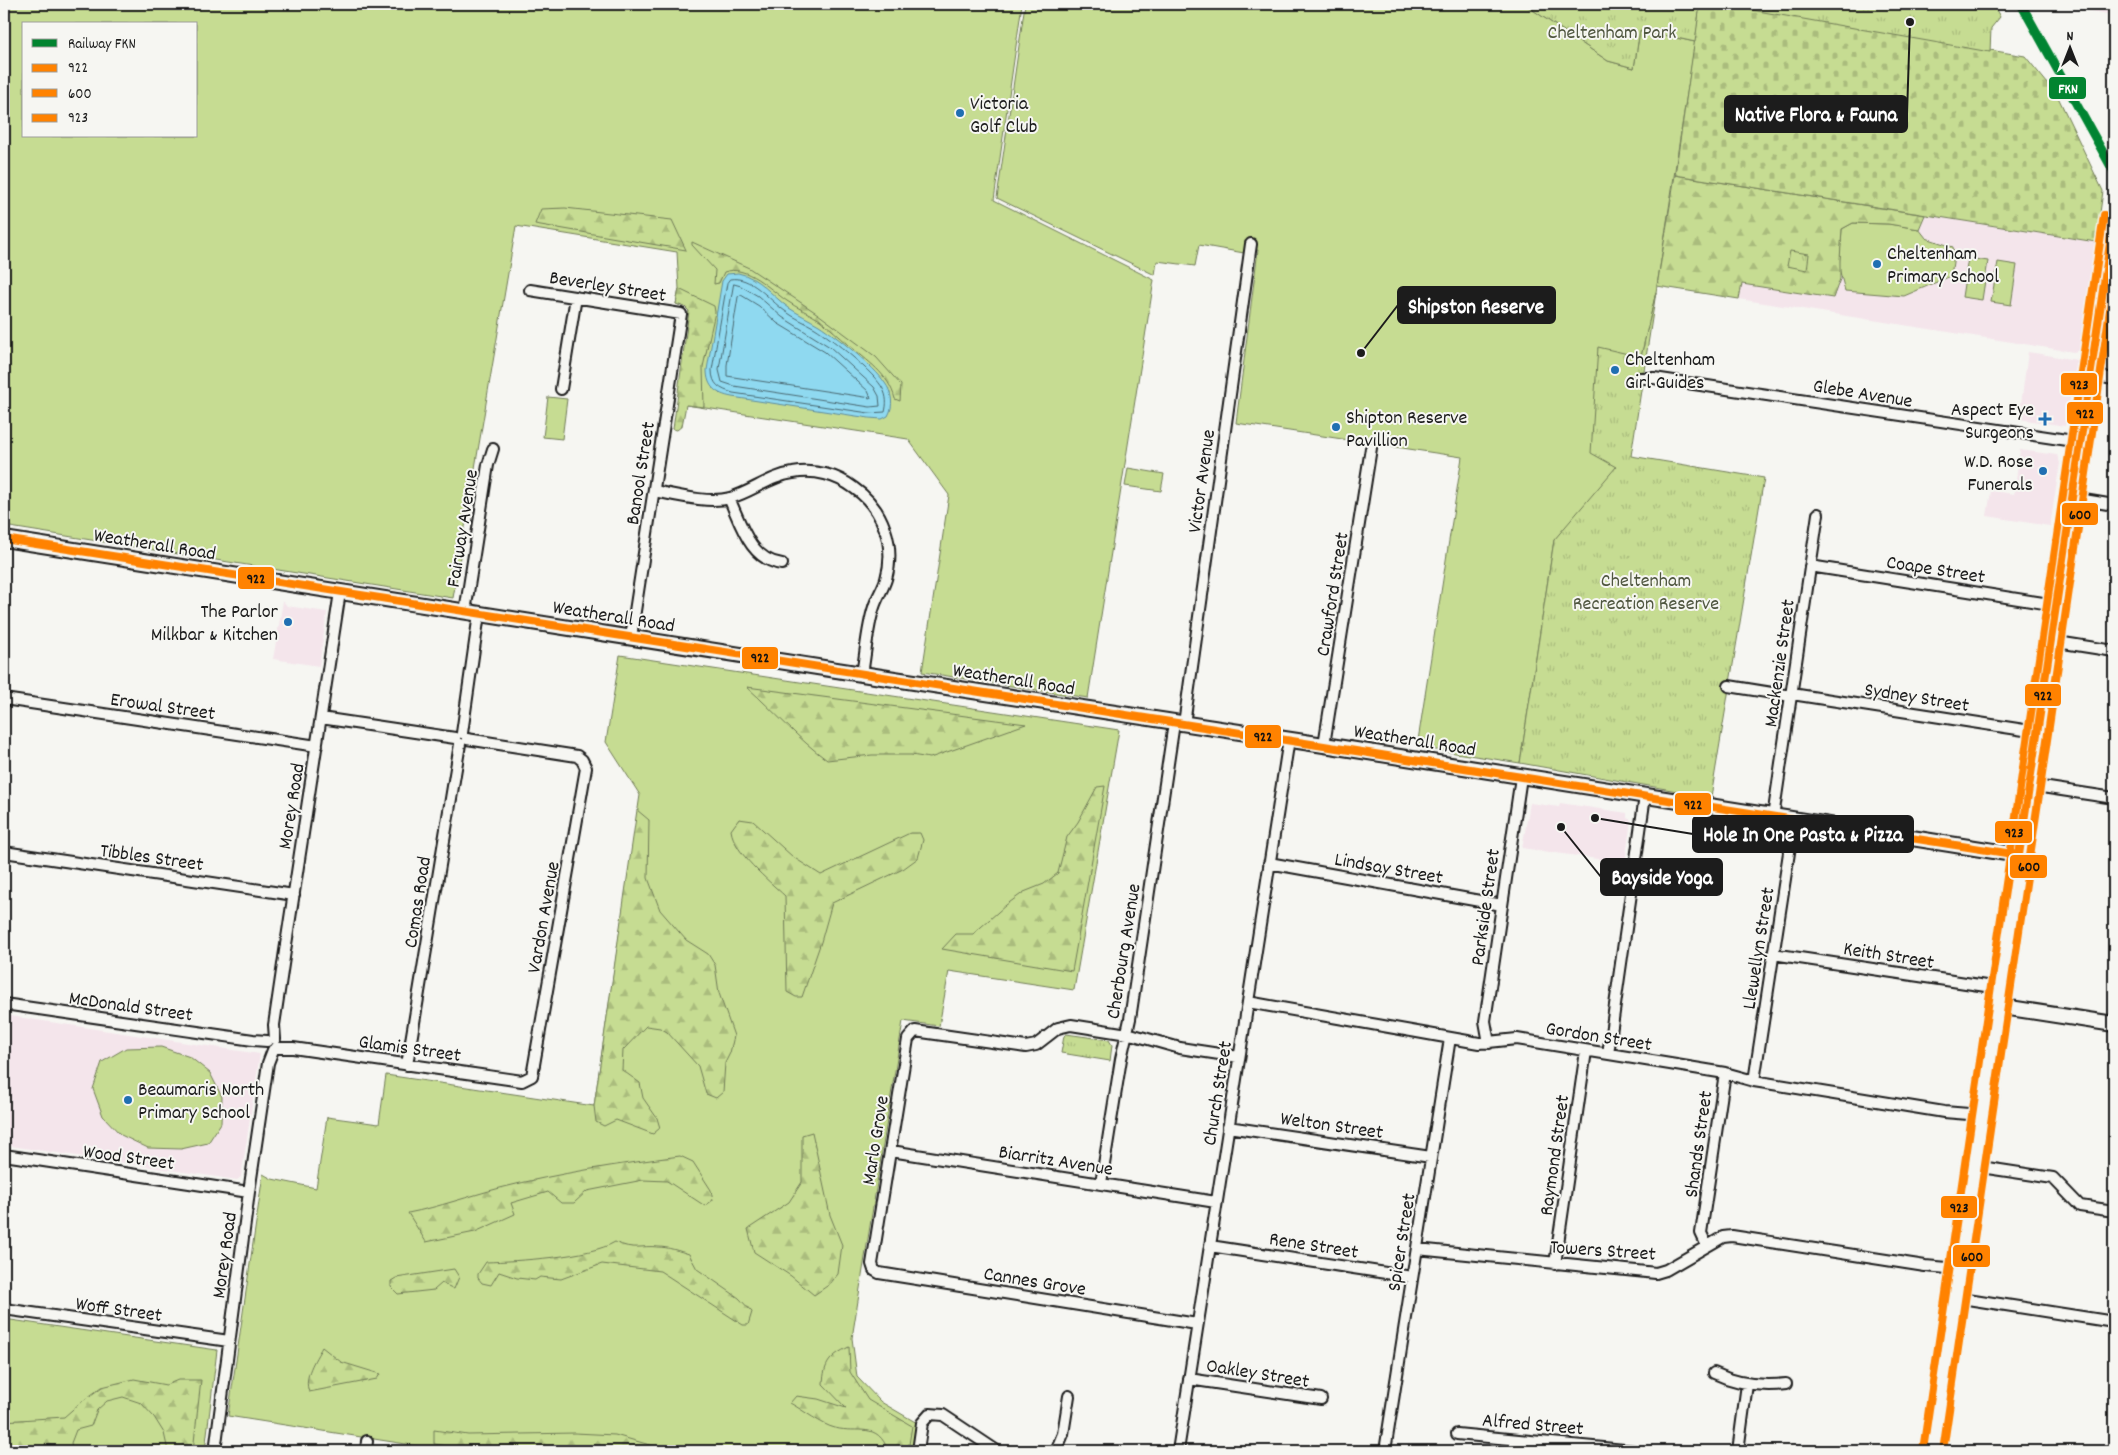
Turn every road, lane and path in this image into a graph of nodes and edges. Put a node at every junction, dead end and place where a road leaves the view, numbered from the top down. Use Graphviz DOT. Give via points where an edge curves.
graph roads {
  1 [pos="2114,216"];
  2 [pos="1251,244"];
  3 [pos="530,290"];
  4 [pos="576,297"];
  5 [pos="681,314"];
  6 [pos="2090,376"];
  7 [pos="1640,378"];
  8 [pos="2114,379"];
  9 [pos="561,389"];
  10 [pos="2080,442"];
  11 [pos="1371,448"];
  12 [pos="493,449"];
  13 [pos="654,491"];
  14 [pos="730,498"];
  15 [pos="2072,498"];
  16 [pos="2114,505"];
  17 [pos="1818,514"];
  18 [pos="4,539"];
  19 [pos="782,564"];
  20 [pos="1810,566"];
  21 [pos="340,592"];
  22 [pos="2056,605"];
  23 [pos="472,613"];
  24 [pos="631,638"];
  25 [pos="2051,641"];
  26 [pos="2114,651"];
  27 [pos="862,674"];
  28 [pos="1729,686"];
  29 [pos="1792,695"];
  30 [pos="4,699"];
  31 [pos="321,718"];
  32 [pos="1179,723"];
  33 [pos="2037,732"];
  34 [pos="461,738"];
  35 [pos="1289,739"];
  36 [pos="1324,745"];
  37 [pos="317,746"];
  38 [pos="1521,777"];
  39 [pos="2029,784"];
  40 [pos="1645,796"];
  41 [pos="2114,798"];
  42 [pos="1773,817"];
  43 [pos="1794,820"];
  44 [pos="4,852"];
  45 [pos="2019,855"];
  46 [pos="1270,863"];
  47 [pos="294,894"];
  48 [pos="1502,905"];
  49 [pos="1774,954"];
  50 [pos="2000,988"];
  51 [pos="1248,1002"];
  52 [pos="4,1004"];
  53 [pos="1997,1006"];
  54 [pos="2114,1024"];
  55 [pos="1126,1034"];
  56 [pos="1450,1038"];
  57 [pos="1489,1043"];
  58 [pos="271,1044"];
  59 [pos="1586,1051"];
  60 [pos="1608,1054"];
  61 [pos="1239,1057"];
  62 [pos="407,1065"];
  63 [pos="1725,1073"];
  64 [pos="522,1081"];
  65 [pos="1754,1081"];
  66 [pos="1981,1118"];
  67 [pos="1228,1127"];
  68 [pos="890,1150"];
  69 [pos="4,1155"];
  70 [pos="1431,1157"];
  71 [pos="1974,1166"];
  72 [pos="1101,1183"];
  73 [pos="249,1192"];
  74 [pos="1216,1202"];
  75 [pos="2114,1211"];
  76 [pos="1703,1221"];
  77 [pos="1718,1240"];
  78 [pos="1210,1246"];
  79 [pos="1707,1246"];
  80 [pos="1417,1249"];
  81 [pos="872,1264"];
  82 [pos="1555,1264"];
  83 [pos="1959,1272"];
  84 [pos="1412,1277"];
  85 [pos="1955,1298"];
  86 [pos="4,1309"];
  87 [pos="2114,1322"];
  88 [pos="1197,1324"];
  89 [pos="229,1341"];
  90 [pos="1714,1373"];
  91 [pos="1189,1379"];
  92 [pos="1747,1384"];
  93 [pos="1786,1384"];
  94 [pos="1069,1396"];
  95 [pos="1321,1399"];
  96 [pos="1457,1434"];
  97 [pos="1565,1448"];
  98 [pos="215,1451"];
  99 [pos="918,1451"];
  100 [pos="997,1451"];
  101 [pos="1056,1451"];
  102 [pos="1178,1451"];
  103 [pos="1385,1451"];
  104 [pos="1635,1451"];
  105 [pos="1738,1451"];
  106 [pos="1934,1451"];
  1 -- 6 [label="street"];
  2 -- 32 [label="street, Victor Avenue"];
  3 -- 4 [label="street, Beverley Street"];
  4 -- 5 [label="street, Beverley Street"];
  4 -- 9 [label="street"];
  5 -- 13 [label="street, Banool Street"];
  6 -- 8 [label="street"];
  6 -- 10 [label="street"];
  7 -- 10 [label="street, Glebe Avenue"];
  10 -- 15 [label="street"];
  11 -- 36 [label="street, Crawford Street"];
  12 -- 23 [label="street, Fairway Avenue" via="488,465"];
  13 -- 14 [label="street" via="707,499"];
  13 -- 24 [label="street, Banool Street"];
  14 -- 19 [label="street" via="757,552 766,560"];
  14 -- 27 [label="street" via="774,478 794,472 811,472 844,480 871,504 886,532 889,564 884,586 874,607"];
  15 -- 16 [label="street"];
  15 -- 22 [label="street"];
  17 -- 20 [label="street, Mackenzie Street"];
  18 -- 21 [label="street, Weatherall Road"];
  20 -- 22 [label="street, Coape Street"];
  20 -- 29 [label="street, Mackenzie Street"];
  21 -- 23 [label="street, Weatherall Road"];
  21 -- 31 [label="street, Morey Road"];
  22 -- 25 [label="street"];
  23 -- 24 [label="street, Weatherall Road"];
  23 -- 34 [label="street, Comas Road"];
  24 -- 27 [label="street, Weatherall Road"];
  25 -- 26 [label="street"];
  25 -- 33 [label="street"];
  27 -- 32 [label="street, Weatherall Road"];
  28 -- 29 [label="street, Sydney Street"];
  29 -- 33 [label="street, Sydney Street"];
  29 -- 42 [label="street, Mackenzie Street"];
  30 -- 37 [label="street, Erowal Street"];
  31 -- 34 [label="street"];
  31 -- 37 [label="street, Morey Road"];
  32 -- 35 [label="street, Weatherall Road"];
  32 -- 55 [label="street, Cherbourg Avenue"];
  33 -- 39 [label="street"];
  34 -- 62 [label="street, Comas Road"];
  34 -- 64 [label="street, Vardon Avenue" via="577,756 586,768 533,1071 528,1079"];
  35 -- 36 [label="street, Weatherall Road"];
  35 -- 46 [label="street, Church Street"];
  36 -- 38 [label="street, Weatherall Road"];
  37 -- 47 [label="street, Morey Road"];
  38 -- 40 [label="street, Weatherall Road"];
  38 -- 48 [label="street, Parkside Street"];
  39 -- 41 [label="street"];
  39 -- 45 [label="street"];
  40 -- 42 [label="street, Weatherall Road"];
  40 -- 60 [label="street"];
  42 -- 43 [label="street, Weatherall Road"];
  43 -- 45 [label="street, Weatherall Road"];
  43 -- 49 [label="street, Llewellyn Street"];
  44 -- 47 [label="street, Tibbles Street"];
  45 -- 50 [label="street"];
  46 -- 48 [label="street, Lindsay Street"];
  46 -- 51 [label="street, Church Street"];
  47 -- 58 [label="street, Morey Road"];
  48 -- 57 [label="street, Parkside Street" via="1486,1021"];
  49 -- 50 [label="street, Keith Street"];
  49 -- 65 [label="street, Llewellyn Street"];
  50 -- 53 [label="street"];
  51 -- 56 [label="street, Gordon Street"];
  51 -- 61 [label="street, Church Street"];
  52 -- 58 [label="street, McDonald Street"];
  53 -- 54 [label="street"];
  53 -- 66 [label="street"];
  55 -- 61 [label="street" via="1180,1048"];
  55 -- 68 [label="street, Marlo Grove" via="1064,1025 1026,1047 921,1030 911,1034"];
  55 -- 72 [label="street, Cherbourg Avenue"];
  56 -- 57 [label="street, Gordon Street"];
  56 -- 70 [label="street, Spicer Street"];
  57 -- 59 [label="street, Gordon Street" via="1517,1039"];
  58 -- 62 [label="street, Glamis Street"];
  58 -- 73 [label="street, Morey Road"];
  59 -- 60 [label="street, Gordon Street"];
  59 -- 82 [label="street, Raymond Street"];
  60 -- 63 [label="street, Gordon Street"];
  61 -- 67 [label="street, Church Street"];
  62 -- 64 [label="street, Glamis Street"];
  63 -- 65 [label="street, Gordon Street"];
  63 -- 76 [label="street, Shands Street"];
  65 -- 66 [label="street, Gordon Street"];
  66 -- 71 [label="street"];
  67 -- 70 [label="street, Welton Street"];
  67 -- 74 [label="street, Church Street"];
  68 -- 72 [label="street, Biarritz Avenue"];
  68 -- 81 [label="street, Marlo Grove"];
  69 -- 73 [label="street, Wood Street"];
  70 -- 80 [label="street, Spicer Street"];
  71 -- 75 [label="street" via="2053,1178 2080,1206"];
  71 -- 83 [label="street"];
  72 -- 74 [label="street, Biarritz Avenue"];
  73 -- 89 [label="street, Morey Road"];
  74 -- 78 [label="street, Church Street"];
  76 -- 77 [label="street, Shands Street"];
  76 -- 79 [label="street, Shands Street" via="1701,1236"];
  77 -- 79 [label="street, Towers Street"];
  77 -- 83 [label="street, Towers Street" via="1740,1236"];
  78 -- 84 [label="street, Rene Street"];
  78 -- 88 [label="street, Church Street"];
  79 -- 82 [label="street, Towers Street" via="1656,1273"];
  80 -- 82 [label="street, Towers Street"];
  80 -- 84 [label="street, Spicer Street"];
  81 -- 88 [label="street, Cannes Grove" via="879,1272"];
  83 -- 85 [label="street"];
  84 -- 103 [label="street, Spicer Street"];
  85 -- 87 [label="street"];
  85 -- 106 [label="street"];
  86 -- 89 [label="street, Woff Street"];
  88 -- 91 [label="street, Church Street"];
  89 -- 98 [label="street, Morey Road"];
  90 -- 92 [label="street"];
  91 -- 95 [label="street, Oakley Street"];
  91 -- 102 [label="street, Church Street"];
  92 -- 93 [label="street"];
  92 -- 105 [label="street"];
  94 -- 101 [label="street" via="1063,1434"];
  96 -- 97 [label="street, Alfred Street"];
  97 -- 104 [label="street, Alfred Street"];
  99 -- 100 [label="street" via="922,1423 930,1414 943,1415"];
}
